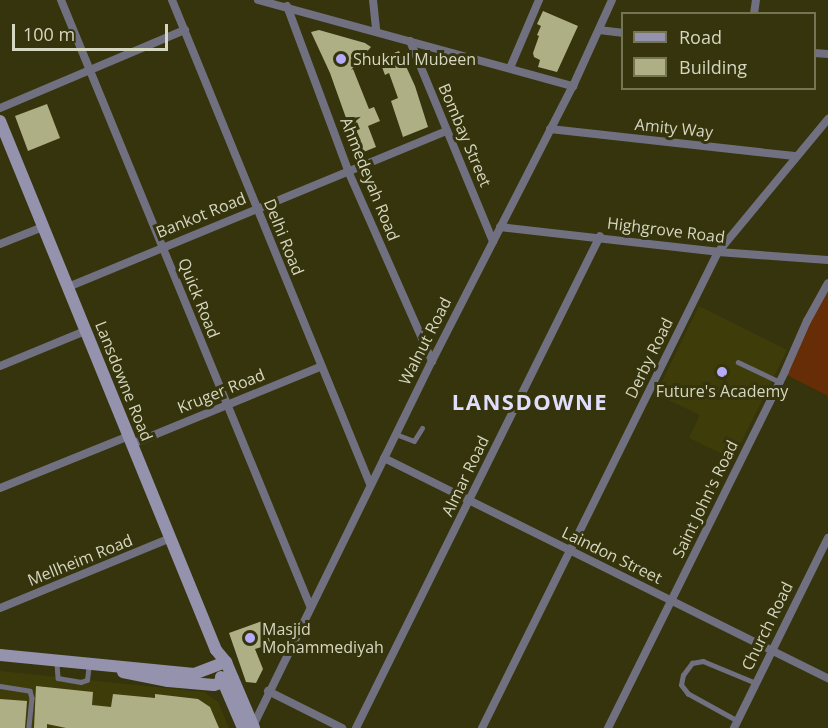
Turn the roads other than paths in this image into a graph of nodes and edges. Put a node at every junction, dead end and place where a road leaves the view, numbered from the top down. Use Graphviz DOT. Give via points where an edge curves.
graph roads {
  1 [pos="61,0"];
  2 [pos="172,0"];
  3 [pos="258,0"];
  4 [pos="373,0"];
  5 [pos="539,0"];
  6 [pos="612,0"];
  7 [pos="286,6"];
  8 [pos="185,30"];
  9 [pos="376,30"];
  10 [pos="599,30"];
  11 [pos="621,33"];
  12 [pos="410,41"];
  13 [pos="510,68"];
  14 [pos="90,69"];
  15 [pos="573,86"];
  16 [pos="0,108"];
  17 [pos="828,119"];
  18 [pos="0,121"];
  19 [pos="550,129"];
  20 [pos="446,131"];
  21 [pos="795,156"];
  22 [pos="349,174"];
  23 [pos="257,209"];
  24 [pos="43,226"];
  25 [pos="500,227"];
  26 [pos="600,236"];
  27 [pos="493,241"];
  28 [pos="0,244"];
  29 [pos="162,248"];
  30 [pos="718,252"];
  31 [pos="828,260"];
  32 [pos="828,283"];
  33 [pos="68,287"];
  34 [pos="86,331"];
  35 [pos="432,361"];
  36 [pos="738,362"];
  37 [pos="0,366"];
  38 [pos="322,366"];
  39 [pos="780,382"];
  40 [pos="227,405"];
  41 [pos="422,428"];
  42 [pos="396,434"];
  43 [pos="130,440"];
  44 [pos="384,458"];
  45 [pos="370,484"];
  46 [pos="0,488"];
  47 [pos="469,501"];
  48 [pos="171,538"];
  49 [pos="828,538"];
  50 [pos="571,551"];
  51 [pos="671,601"];
  52 [pos="310,606"];
  53 [pos="0,608"];
  54 [pos="772,651"];
  55 [pos="0,655"];
  56 [pos="57,660"];
  57 [pos="220,660"];
  58 [pos="94,663"];
  59 [pos="828,678"];
  60 [pos="229,681"];
  61 [pos="756,683"];
  62 [pos="0,686"];
  63 [pos="267,693"];
  64 [pos="243,702"];
  65 [pos="735,724"];
  66 [pos="250,727"];
  67 [pos="29,728"];
  68 [pos="342,728"];
  69 [pos="356,728"];
  70 [pos="482,728"];
  71 [pos="608,728"];
  1 -- 14 [label="street, Quick Road"];
  2 -- 8 [label="street, Delhi Road"];
  3 -- 7 [label="street"];
  4 -- 9 [label="street"];
  5 -- 13 [label="street"];
  6 -- 10 [label="street, Walnut Road"];
  7 -- 9 [label="street"];
  7 -- 22 [label="street, Ahmedeyah Road"];
  8 -- 14 [label="street"];
  8 -- 23 [label="street, Delhi Road"];
  9 -- 12 [label="street"];
  10 -- 11 [label="street"];
  10 -- 15 [label="street, Walnut Road"];
  12 -- 13 [label="street"];
  12 -- 20 [label="street, Bombay Street"];
  13 -- 15 [label="street"];
  14 -- 16 [label="street"];
  14 -- 29 [label="street, Quick Road"];
  15 -- 19 [label="street, Walnut Road"];
  17 -- 21 [label="street, Derby Road"];
  18 -- 24 [label="street, Lansdowne Road"];
  19 -- 21 [label="street, Amity Way"];
  19 -- 25 [label="street, Walnut Road"];
  20 -- 22 [label="street, Bankot Road"];
  20 -- 27 [label="street, Bombay Street"];
  21 -- 30 [label="street, Derby Road"];
  22 -- 23 [label="street, Bankot Road"];
  22 -- 35 [label="street, Ahmedeyah Road"];
  23 -- 29 [label="street, Bankot Road"];
  23 -- 38 [label="street, Delhi Road"];
  24 -- 28 [label="street"];
  24 -- 33 [label="street, Lansdowne Road"];
  25 -- 26 [label="street, Highgrove Road"];
  25 -- 27 [label="street, Walnut Road"];
  26 -- 30 [label="street, Highgrove Road"];
  26 -- 47 [label="street, Almar Road"];
  27 -- 35 [label="street, Walnut Road"];
  29 -- 33 [label="street, Bankot Road"];
  29 -- 40 [label="street, Quick Road"];
  30 -- 31 [label="street, Highgrove Road"];
  30 -- 50 [label="street, Derby Road"];
  32 -- 39 [label="street, Saint John's Road"];
  33 -- 34 [label="street, Lansdowne Road"];
  34 -- 37 [label="street"];
  34 -- 43 [label="street, Lansdowne Road"];
  35 -- 42 [label="street, Walnut Road"];
  36 -- 39 [label="lane"];
  38 -- 40 [label="street, Kruger Road"];
  38 -- 45 [label="street, Delhi Road"];
  39 -- 51 [label="street, Saint John's Road"];
  40 -- 43 [label="street, Kruger Road"];
  40 -- 52 [label="street, Quick Road"];
  41 -- 42 [label="lane" via="414,441"];
  42 -- 44 [label="street, Walnut Road"];
  43 -- 46 [label="street, Kruger Road"];
  43 -- 48 [label="street, Lansdowne Road"];
  44 -- 45 [label="street, Walnut Road"];
  44 -- 47 [label="street, Laindon Street"];
  45 -- 52 [label="street, Walnut Road"];
  47 -- 50 [label="street, Laindon Street"];
  47 -- 69 [label="street, Almar Road"];
  48 -- 53 [label="street, Mellheim Road"];
  48 -- 57 [label="street, Lansdowne Road"];
  49 -- 54 [label="street, Church Road"];
  50 -- 51 [label="street, Laindon Street"];
  50 -- 70 [label="street, Derby Road"];
  51 -- 54 [label="street, Laindon Street"];
  51 -- 71 [label="street, Saint John's Road"];
  52 -- 63 [label="street, Walnut Road"];
  54 -- 59 [label="street, Laindon Street"];
  54 -- 61 [label="street, Church Road"];
  55 -- 56 [label="street"];
  56 -- 58 [label="street"];
  56 -- 58 [label="lane" via="58,678 81,682 87,680"];
  57 -- 58 [label="street" via="194,674"];
  57 -- 60 [label="street, Lansdowne Road"];
  58 -- 60 [label="street" via="168,681 214,686"];
  60 -- 64 [label="street, Lansdowne Road"];
  60 -- 66 [label="street, Lansdowne Road"];
  61 -- 65 [label="street, Church Road"];
  61 -- 65 [label="lane" via="703,661 693,663 683,675 681,685 688,694"];
  62 -- 67 [label="lane" via="30,691"];
  63 -- 64 [label="street" via="256,702"];
  63 -- 66 [label="street, Walnut Road"];
  63 -- 68 [label="street"];
  64 -- 66 [label="street, Lansdowne Road"];
}
